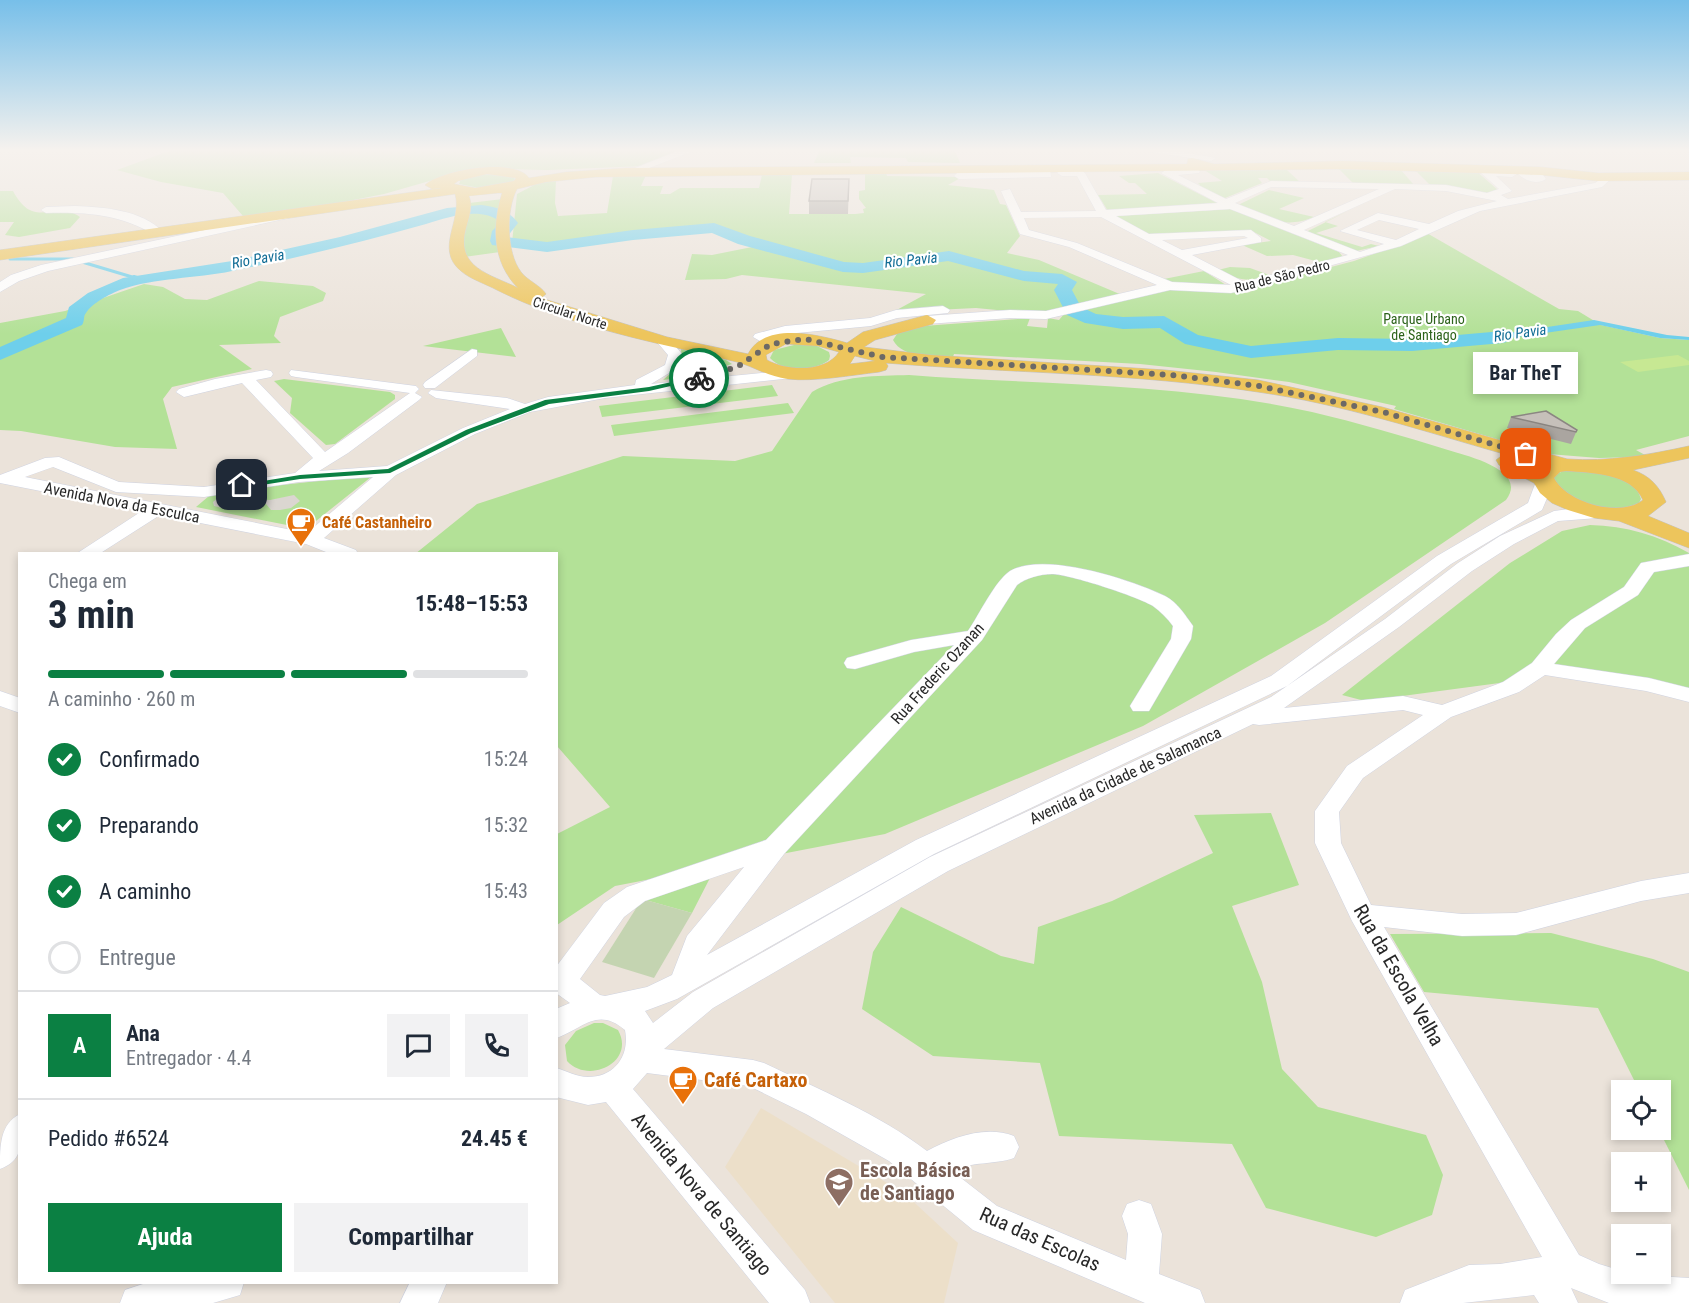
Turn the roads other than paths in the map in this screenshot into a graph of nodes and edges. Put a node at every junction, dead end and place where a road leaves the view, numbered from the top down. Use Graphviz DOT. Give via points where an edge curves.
graph roads {
  1 [pos="97,212"];
  2 [pos="296,212"];
  3 [pos="300,212"];
  4 [pos="456,212"];
  5 [pos="507,212"];
  6 [pos="1015,212"];
  7 [pos="1134,212"];
  8 [pos="1246,212"];
  9 [pos="1336,212"];
  10 [pos="1464,212"];
  11 [pos="1103,214"];
  12 [pos="1016,215"];
  13 [pos="1430,228"];
  14 [pos="1293,231"];
  15 [pos="157,232"];
  16 [pos="1148,237"];
  17 [pos="1397,244"];
  18 [pos="1181,254"];
  19 [pos="0,255"];
  20 [pos="1360,256"];
  21 [pos="1170,286"];
  22 [pos="1242,286"];
  23 [pos="0,288"];
  24 [pos="965,314"];
  25 [pos="927,320"];
  26 [pos="896,327"];
  27 [pos="788,340"];
  28 [pos="664,342"];
  29 [pos="843,351"];
  30 [pos="757,352"];
  31 [pos="471,353"];
  32 [pos="910,358"];
  33 [pos="296,373"];
  34 [pos="817,373"];
  35 [pos="266,374"];
  36 [pos="792,374"];
  37 [pos="246,378"];
  38 [pos="433,389"];
  39 [pos="649,389"];
  40 [pos="184,392"];
  41 [pos="412,393"];
  42 [pos="605,393"];
  43 [pos="525,409"];
  44 [pos="1689,452"];
  45 [pos="323,459"];
  46 [pos="1573,465"];
  47 [pos="1689,467"];
  48 [pos="390,471"];
  49 [pos="300,477"];
  50 [pos="2,478"];
  51 [pos="1543,482"];
  52 [pos="122,487"];
  53 [pos="103,497"];
  54 [pos="1654,504"];
  55 [pos="157,508"];
  56 [pos="1616,514"];
  57 [pos="1689,527"];
  58 [pos="1689,541"];
  59 [pos="312,545"];
  60 [pos="88,552"];
  61 [pos="341,552"];
  62 [pos="1689,560"];
  63 [pos="975,636"];
  64 [pos="855,663"];
  65 [pos="1540,668"];
  66 [pos="1304,686"];
  67 [pos="1689,694"];
  68 [pos="0,698"];
  69 [pos="18,705"];
  70 [pos="1141,706"];
  71 [pos="1340,708"];
  72 [pos="1443,712"];
  73 [pos="1243,719"];
  74 [pos="775,847"];
  75 [pos="1689,883"];
  76 [pos="1362,914"];
  77 [pos="559,980"];
  78 [pos="683,982"];
  79 [pos="600,1007"];
  80 [pos="558,1025"];
  81 [pos="642,1053"];
  82 [pos="612,1086"];
  83 [pos="559,1088"];
  84 [pos="18,1131"];
  85 [pos="1003,1147"];
  86 [pos="0,1154"];
  87 [pos="925,1170"];
  88 [pos="1139,1216"];
  89 [pos="1557,1282"];
  90 [pos="219,1284"];
  91 [pos="429,1284"];
  92 [pos="1141,1284"];
  93 [pos="1689,1296"];
  94 [pos="1638,1297"];
  95 [pos="1426,1301"];
  96 [pos="138,1303"];
  97 [pos="418,1303"];
  98 [pos="792,1303"];
  99 [pos="1187,1303"];
  1 -- 15 [label="street" via="124,215"];
  2 -- 15 [label="main road"];
  3 -- 23 [label="street" via="30,273"];
  4 -- 28 [label="main road, Circular Norte" via="454,244 466,268 537,303"];
  5 -- 27 [label="main road, Circular Norte" via="501,233 514,274 523,285 564,304 698,341 740,345"];
  6 -- 12 [label="street"];
  7 -- 11 [label="street"];
  8 -- 14 [label="street"];
  9 -- 14 [label="street"];
  10 -- 13 [label="street, Rua de São Pedro"];
  11 -- 12 [label="street"];
  11 -- 16 [label="street"];
  12 -- 21 [label="street" via="1024,232 1073,245"];
  13 -- 17 [label="street, Rua de São Pedro"];
  13 -- 17 [label="street" via="1378,216 1346,231"];
  14 -- 20 [label="street"];
  15 -- 19 [label="main road"];
  16 -- 18 [label="street"];
  16 -- 18 [label="street" via="1246,232 1257,240"];
  17 -- 20 [label="street, Rua de São Pedro"];
  18 -- 22 [label="street"];
  20 -- 22 [label="street, Rua de São Pedro"];
  21 -- 22 [label="street, Rua de São Pedro"];
  21 -- 24 [label="street, Rua de São Pedro" via="1046,315"];
  24 -- 25 [label="street"];
  24 -- 30 [label="street" via="896,314 871,322 785,330"];
  25 -- 26 [label="main road"];
  25 -- 27 [label="main road"];
  26 -- 29 [label="main road"];
  26 -- 32 [label="main road" via="885,336 885,342 893,351"];
  27 -- 29 [label="main road" via="818,340"];
  27 -- 30 [label="main road"];
  28 -- 30 [label="main road, Circular Norte"];
  28 -- 42 [label="street" via="675,354 672,368 647,381"];
  29 -- 32 [label="main road"];
  29 -- 34 [label="main road" via="837,366"];
  30 -- 36 [label="main road, Circular Norte" via="772,371"];
  30 -- 39 [label="street" via="726,371"];
  31 -- 38 [label="street"];
  32 -- 46 [label="main road" via="1172,375 1259,386 1383,412"];
  33 -- 41 [label="street"];
  34 -- 36 [label="main road, Circular Norte"];
  34 -- 51 [label="main road" via="915,366 1146,381 1255,393 1355,413 1453,440 1503,458"];
  35 -- 37 [label="street"];
  36 -- 39 [label="street"];
  37 -- 40 [label="street"];
  37 -- 45 [label="street"];
  38 -- 41 [label="street"];
  38 -- 43 [label="street"];
  39 -- 42 [label="street"];
  41 -- 45 [label="street" via="342,450"];
  42 -- 43 [label="street"];
  43 -- 48 [label="street" via="448,441"];
  44 -- 46 [label="main road" via="1639,463"];
  45 -- 49 [label="street"];
  46 -- 51 [label="main road" via="1545,471"];
  46 -- 54 [label="main road" via="1598,467 1632,478 1653,494"];
  47 -- 54 [label="main road" via="1657,481"];
  48 -- 49 [label="street"];
  48 -- 59 [label="street"];
  49 -- 52 [label="street" via="204,492"];
  50 -- 52 [label="street" via="59,462"];
  50 -- 53 [label="street, Avenida Nova da Esculca"];
  51 -- 56 [label="main road" via="1555,495 1574,505"];
  51 -- 78 [label="street, Avenida da Cidade de Salamanca" via="1536,506 1444,560 1279,681 925,847"];
  52 -- 53 [label="street"];
  53 -- 55 [label="street, Avenida Nova da Esculca"];
  54 -- 56 [label="main road" via="1640,513"];
  54 -- 57 [label="main road"];
  55 -- 59 [label="street, Avenida Nova da Esculca"];
  55 -- 60 [label="street"];
  56 -- 58 [label="main road"];
  56 -- 66 [label="street, Avenida da Cidade de Salamanca" via="1584,512 1554,516 1507,540"];
  59 -- 61 [label="street, Avenida Nova da Esculca"];
  62 -- 65 [label="street, Rua da Escola Velha" via="1648,567 1631,591 1563,638"];
  63 -- 64 [label="street" via="911,646"];
  63 -- 70 [label="street, Rua Frederic Ozanan" via="1011,581 1034,570 1052,568 1079,573 1159,600 1184,626 1181,639"];
  63 -- 74 [label="street, Rua Frederic Ozanan"];
  65 -- 67 [label="street"];
  65 -- 72 [label="street, Rua da Escola Velha" via="1511,687"];
  66 -- 71 [label="street"];
  66 -- 73 [label="street, Avenida da Cidade de Salamanca"];
  68 -- 69 [label="street"];
  71 -- 72 [label="street" via="1403,704"];
  71 -- 73 [label="street"];
  72 -- 76 [label="street, Rua da Escola Velha" via="1354,772 1327,811 1328,843"];
  73 -- 81 [label="street, Avenida da Cidade de Salamanca" via="939,864 703,1000"];
  74 -- 77 [label="street" via="636,894 614,910"];
  74 -- 78 [label="street, Rua Frederic Ozanan" via="697,944"];
  75 -- 76 [label="street" via="1641,891 1516,924 1462,925"];
  76 -- 89 [label="street, Rua da Escola Velha"];
  77 -- 79 [label="street"];
  78 -- 79 [label="street, Avenida da Cidade de Salamanca" via="650,998"];
  79 -- 80 [label="street, Avenida da Cidade de Salamanca" via="578,1011"];
  79 -- 81 [label="street" via="631,1016 639,1024"];
  81 -- 82 [label="street, Avenida da Cidade de Salamanca" via="628,1074"];
  81 -- 87 [label="street, Rua das Escolas" via="753,1073 900,1150"];
  82 -- 83 [label="street" via="587,1092"];
  82 -- 98 [label="street, Avenida Nova de Santiago"];
  84 -- 86 [label="street"];
  85 -- 87 [label="street" via="971,1148 942,1158"];
  87 -- 92 [label="street, Rua das Escolas" via="985,1218"];
  88 -- 92 [label="street" via="1144,1234"];
  89 -- 94 [label="street" via="1593,1282"];
  89 -- 95 [label="street" via="1469,1282"];
  90 -- 96 [label="street"];
  91 -- 97 [label="street"];
  92 -- 99 [label="street, Rua das Escolas"];
  93 -- 94 [label="street"];
}
